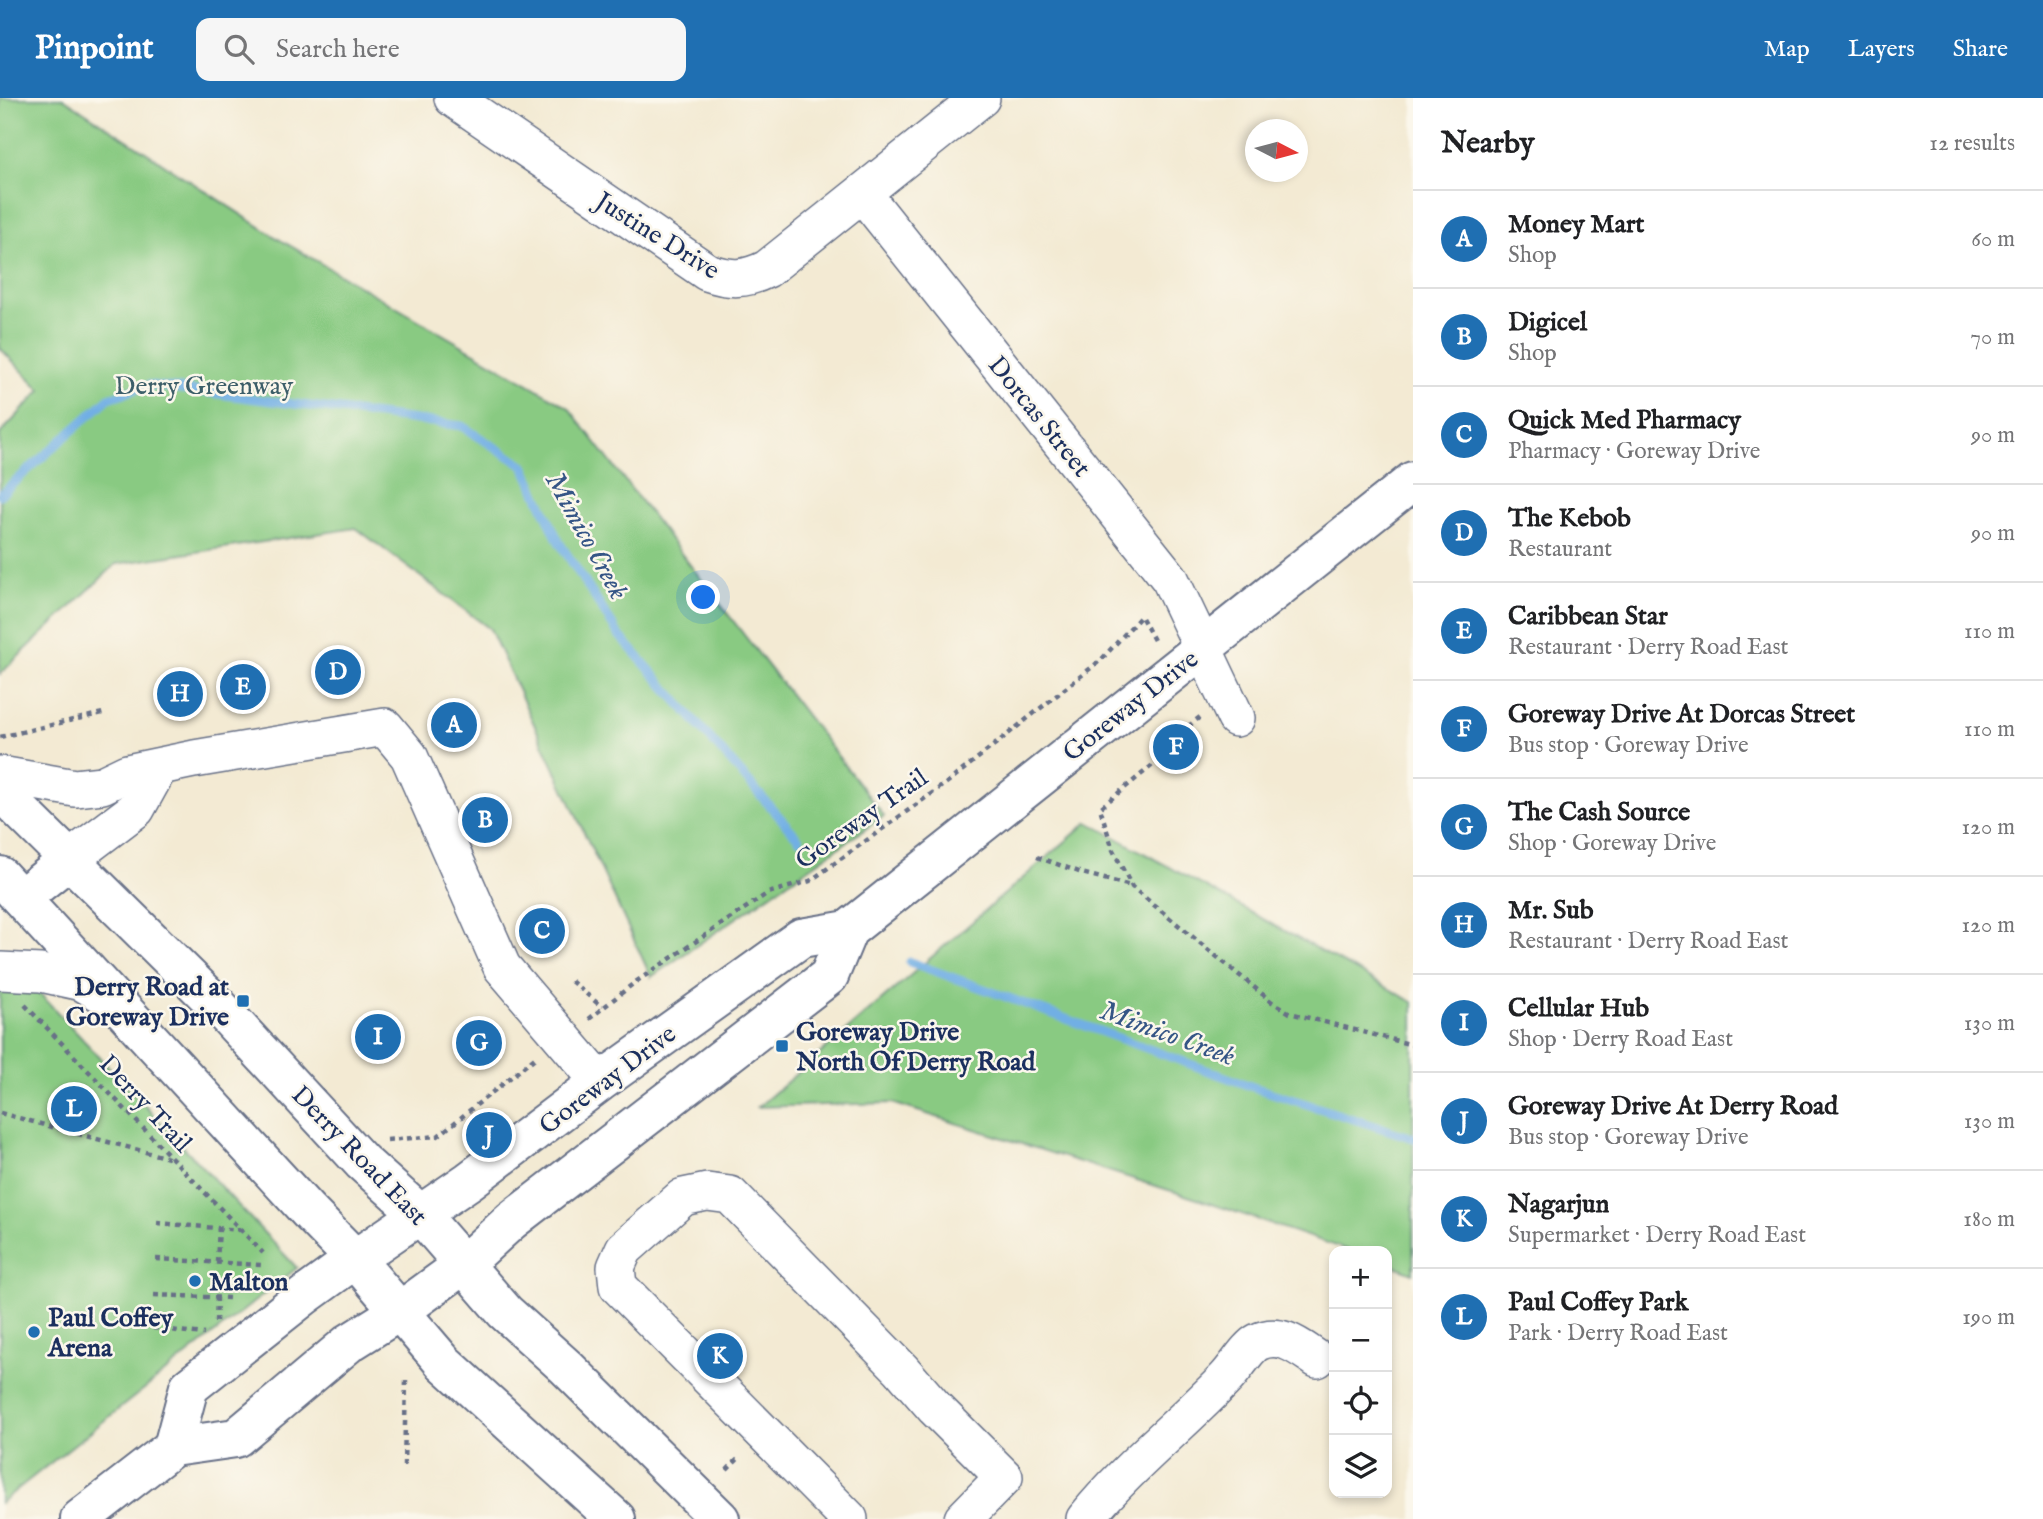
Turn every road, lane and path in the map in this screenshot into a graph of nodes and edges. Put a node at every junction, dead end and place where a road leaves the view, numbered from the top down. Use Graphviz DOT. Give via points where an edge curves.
graph roads {
  1 [pos="453,98"];
  2 [pos="981,98"];
  3 [pos="863,194"];
  4 [pos="1409,493"];
  5 [pos="1148,629"];
  6 [pos="1202,649"];
  7 [pos="103,713"];
  8 [pos="1200,716"];
  9 [pos="1236,718"];
  10 [pos="0,737"];
  11 [pos="158,768"];
  12 [pos="0,775"];
  13 [pos="0,791"];
  14 [pos="1037,857"];
  15 [pos="70,859"];
  16 [pos="11,887"];
  17 [pos="1132,887"];
  18 [pos="848,930"];
  19 [pos="571,981"];
  20 [pos="9,984"];
  21 [pos="114,1001"];
  22 [pos="602,1007"];
  23 [pos="584,1023"];
  24 [pos="1413,1045"];
  25 [pos="540,1054"];
  26 [pos="600,1082"];
  27 [pos="0,1113"];
  28 [pos="386,1140"];
  29 [pos="171,1158"];
  30 [pos="420,1214"];
  31 [pos="157,1223"];
  32 [pos="219,1228"];
  33 [pos="240,1230"];
  34 [pos="263,1253"];
  35 [pos="156,1259"];
  36 [pos="355,1259"];
  37 [pos="217,1262"];
  38 [pos="261,1265"];
  39 [pos="463,1265"];
  40 [pos="154,1295"];
  41 [pos="217,1298"];
  42 [pos="232,1298"];
  43 [pos="400,1311"];
  44 [pos="216,1326"];
  45 [pos="153,1328"];
  46 [pos="205,1334"];
  47 [pos="1317,1359"];
  48 [pos="406,1381"];
  49 [pos="173,1447"];
  50 [pos="404,1466"];
  51 [pos="80,1519"];
  52 [pos="615,1519"];
  53 [pos="720,1519"];
  54 [pos="849,1519"];
  55 [pos="963,1519"];
  56 [pos="1085,1519"];
  1 -- 3 [label="street, Justine Drive" via="707,272 726,279 749,278 767,269"];
  2 -- 3 [label="street, Justine Drive"];
  3 -- 6 [label="street, Dorcas Street" via="1170,579"];
  4 -- 6 [label="main road, Goreway Drive"];
  5 -- 22 [label="path, Goreway Trail" via="1141,616 1101,660 810,881 768,893"];
  6 -- 9 [label="street, Dorcas Street"];
  6 -- 18 [label="main road, Goreway Drive"];
  7 -- 10 [label="path"];
  8 -- 17 [label="path" via="1174,737 1170,751 1100,808 1113,850"];
  11 -- 12 [label="street" via="75,788"];
  11 -- 15 [label="street" via="136,808"];
  11 -- 26 [label="street" via="385,727 409,756 502,967"];
  13 -- 15 [label="main road, Derry Road East"];
  14 -- 17 [label="path"];
  15 -- 16 [label="main road"];
  15 -- 30 [label="main road, Derry Road East" via="219,1007 362,1162"];
  16 -- 21 [label="main road"];
  17 -- 24 [label="path" via="1290,1013"];
  18 -- 26 [label="main road, Goreway Drive" via="801,938"];
  18 -- 39 [label="main road, Goreway Drive" via="829,976 510,1221"];
  19 -- 22 [label="path"];
  20 -- 21 [label="street" via="41,973 82,982"];
  20 -- 29 [label="path, Derry Trail"];
  21 -- 36 [label="main road"];
  22 -- 23 [label="path, Goreway Trail"];
  25 -- 28 [label="path" via="439,1136"];
  26 -- 30 [label="main road, Goreway Drive"];
  27 -- 29 [label="path"];
  29 -- 33 [label="path, Derry Trail"];
  30 -- 36 [label="main road, Goreway Drive"];
  30 -- 39 [label="main road, Derry Road East"];
  31 -- 32 [label="path"];
  32 -- 33 [label="path"];
  32 -- 37 [label="path"];
  33 -- 34 [label="path, Derry Trail"];
  35 -- 37 [label="path"];
  36 -- 43 [label="main road"];
  36 -- 49 [label="main road, Goreway Drive" via="189,1387"];
  37 -- 38 [label="path"];
  39 -- 43 [label="main road, Goreway Drive"];
  39 -- 53 [label="main road, Derry Road East" via="505,1312"];
  40 -- 41 [label="path"];
  41 -- 42 [label="path"];
  41 -- 44 [label="path"];
  43 -- 49 [label="main road, Goreway Drive" via="349,1343 236,1438"];
  43 -- 52 [label="main road" via="443,1363"];
  45 -- 46 [label="path"];
  47 -- 56 [label="street" via="1287,1340 1256,1342"];
  48 -- 50 [label="path"];
  49 -- 51 [label="main road, Goreway Drive"];
  54 -- 55 [label="street" via="618,1286 616,1267 624,1249 683,1197 706,1192 730,1195 1004,1477"];
}
